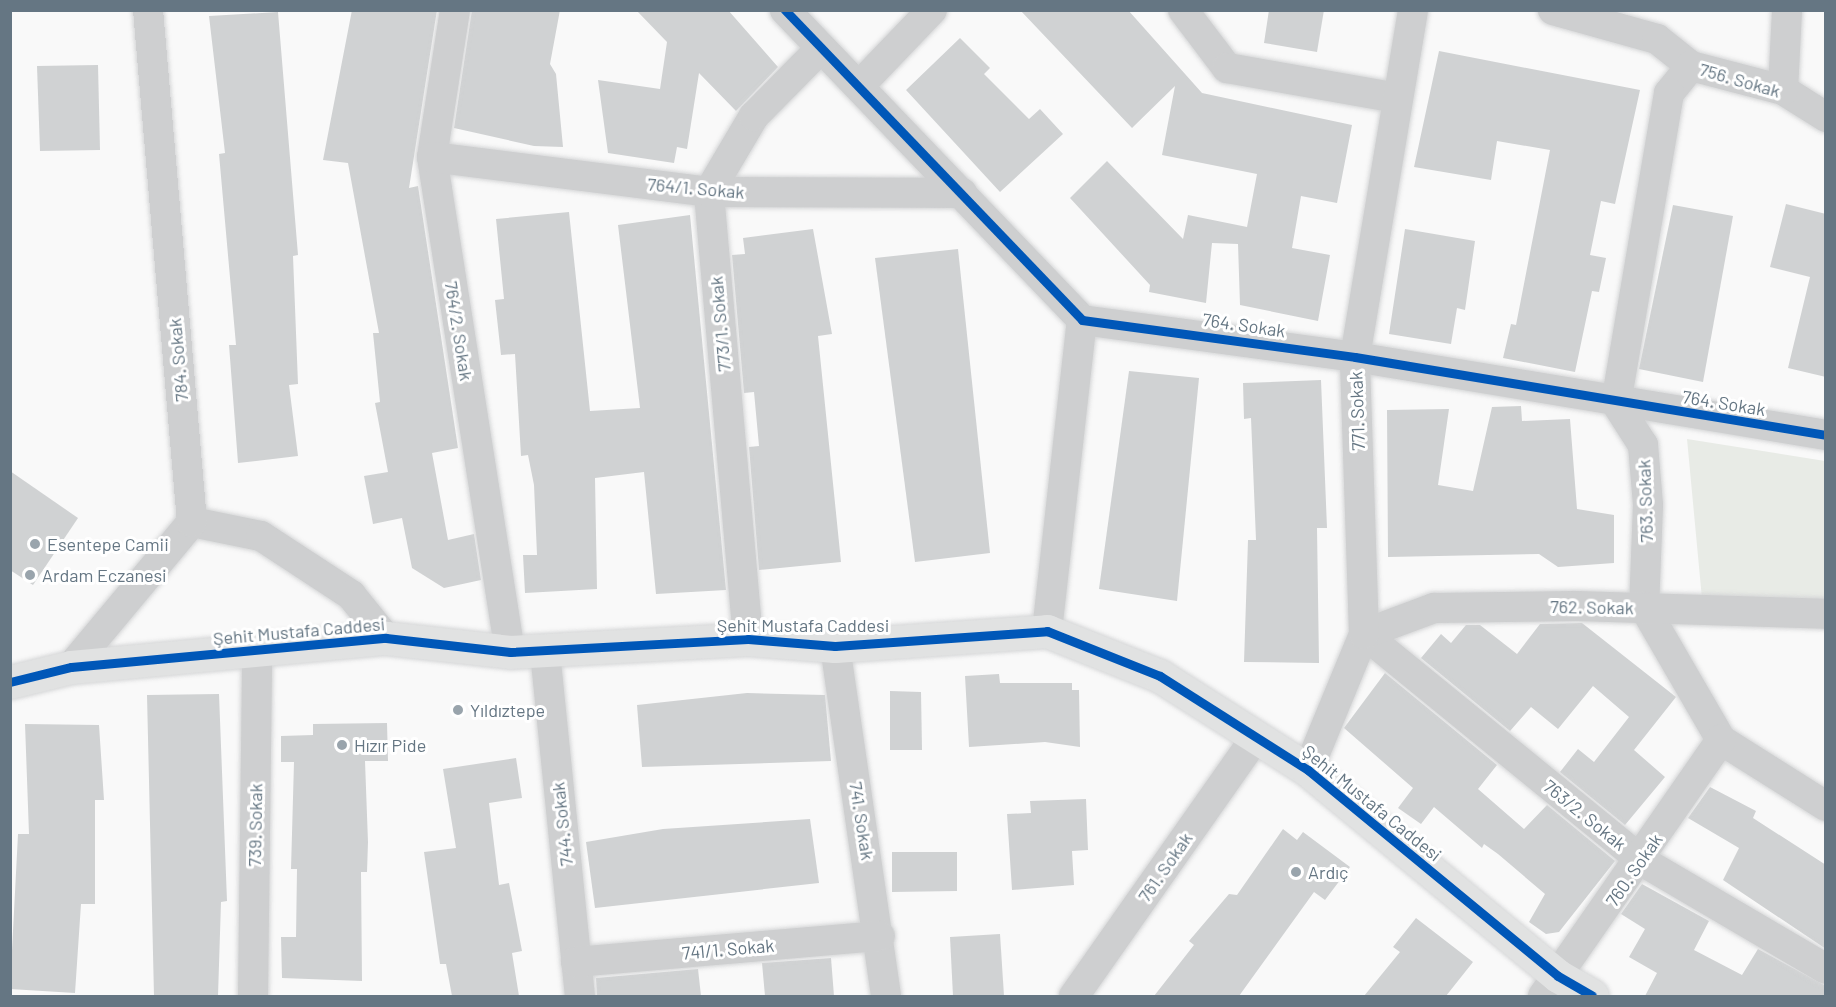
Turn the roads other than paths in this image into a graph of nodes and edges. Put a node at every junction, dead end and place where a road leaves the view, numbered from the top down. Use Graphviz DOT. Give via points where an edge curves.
graph roads {
  1 [pos="148,10"];
  2 [pos="455,10"];
  3 [pos="785,10"];
  4 [pos="932,10"];
  5 [pos="1183,10"];
  6 [pos="1413,10"];
  7 [pos="1553,10"];
  8 [pos="1787,10"];
  9 [pos="821,48"];
  10 [pos="1691,66"];
  11 [pos="860,85"];
  12 [pos="1783,90"];
  13 [pos="1396,98"];
  14 [pos="1826,117"];
  15 [pos="432,157"];
  16 [pos="709,192"];
  17 [pos="962,193"];
  18 [pos="1082,320"];
  19 [pos="1355,357"];
  20 [pos="1616,404"];
  21 [pos="1826,435"];
  22 [pos="192,522"];
  23 [pos="1644,608"];
  24 [pos="1826,614"];
  25 [pos="1047,631"];
  26 [pos="1364,634"];
  27 [pos="386,638"];
  28 [pos="748,639"];
  29 [pos="835,646"];
  30 [pos="510,652"];
  31 [pos="545,652"];
  32 [pos="258,653"];
  33 [pos="71,667"];
  34 [pos="10,682"];
  35 [pos="1256,737"];
  36 [pos="1720,740"];
  37 [pos="1308,770"];
  38 [pos="1826,806"];
  39 [pos="1642,861"];
  40 [pos="880,936"];
  41 [pos="576,962"];
  42 [pos="1826,969"];
  43 [pos="1551,986"];
  44 [pos="253,996"];
  45 [pos="580,996"];
  46 [pos="886,996"];
  47 [pos="1074,996"];
  48 [pos="1592,996"];
  1 -- 22 [label="street, 784. Sokak"];
  2 -- 15 [label="street, 764/2. Sokak"];
  3 -- 9 [label="street"];
  4 -- 11 [label="street"];
  5 -- 13 [label="street" via="1227,68"];
  6 -- 13 [label="street, 771. Sokak"];
  7 -- 10 [label="street, 756. Sokak" via="1657,39"];
  8 -- 12 [label="street"];
  9 -- 11 [label="street"];
  9 -- 16 [label="street" via="754,116"];
  10 -- 12 [label="street, 756. Sokak"];
  10 -- 20 [label="street" via="1669,93"];
  11 -- 17 [label="street"];
  12 -- 14 [label="street, 756. Sokak"];
  13 -- 19 [label="street, 771. Sokak"];
  15 -- 16 [label="street, 764/1. Sokak"];
  15 -- 30 [label="street, 764/2. Sokak"];
  16 -- 17 [label="street, 764/1. Sokak"];
  16 -- 28 [label="street, 773/1. Sokak"];
  17 -- 18 [label="street"];
  18 -- 19 [label="street, 764. Sokak"];
  18 -- 25 [label="street"];
  19 -- 20 [label="street, 764. Sokak"];
  19 -- 26 [label="street, 771. Sokak"];
  20 -- 21 [label="street, 764. Sokak"];
  20 -- 23 [label="street, 763. Sokak" via="1643,445 1648,505"];
  22 -- 27 [label="street, Şehit Mustafa Caddesi" via="261,536 351,595"];
  22 -- 33 [label="street"];
  23 -- 24 [label="street, 762. Sokak"];
  23 -- 26 [label="street, 762. Sokak" via="1434,608"];
  23 -- 36 [label="street"];
  25 -- 29 [label="street, Şehit Mustafa Caddesi"];
  25 -- 35 [label="street, Şehit Mustafa Caddesi" via="1160,676"];
  26 -- 37 [label="street, 771. Sokak"];
  26 -- 39 [label="street, 763/2. Sokak"];
  27 -- 30 [label="street, Şehit Mustafa Caddesi"];
  27 -- 32 [label="street, Şehit Mustafa Caddesi"];
  28 -- 29 [label="street, Şehit Mustafa Caddesi"];
  28 -- 31 [label="street, Şehit Mustafa Caddesi"];
  29 -- 40 [label="street, 741. Sokak"];
  30 -- 31 [label="street, Şehit Mustafa Caddesi"];
  31 -- 41 [label="street, 744. Sokak"];
  32 -- 33 [label="street, Şehit Mustafa Caddesi"];
  32 -- 44 [label="street, 739. Sokak"];
  33 -- 34 [label="street, Şehit Mustafa Caddesi"];
  35 -- 37 [label="street, Şehit Mustafa Caddesi"];
  35 -- 47 [label="street, 761. Sokak"];
  36 -- 38 [label="street"];
  36 -- 39 [label="street, 760. Sokak"];
  37 -- 43 [label="street, Şehit Mustafa Caddesi"];
  39 -- 42 [label="street, 763/2. Sokak"];
  39 -- 43 [label="street, 760. Sokak"];
  40 -- 41 [label="street, 741/1. Sokak"];
  40 -- 46 [label="street, 741. Sokak"];
  41 -- 45 [label="street, 744. Sokak"];
  43 -- 48 [label="street, Şehit Mustafa Caddesi"];
}
